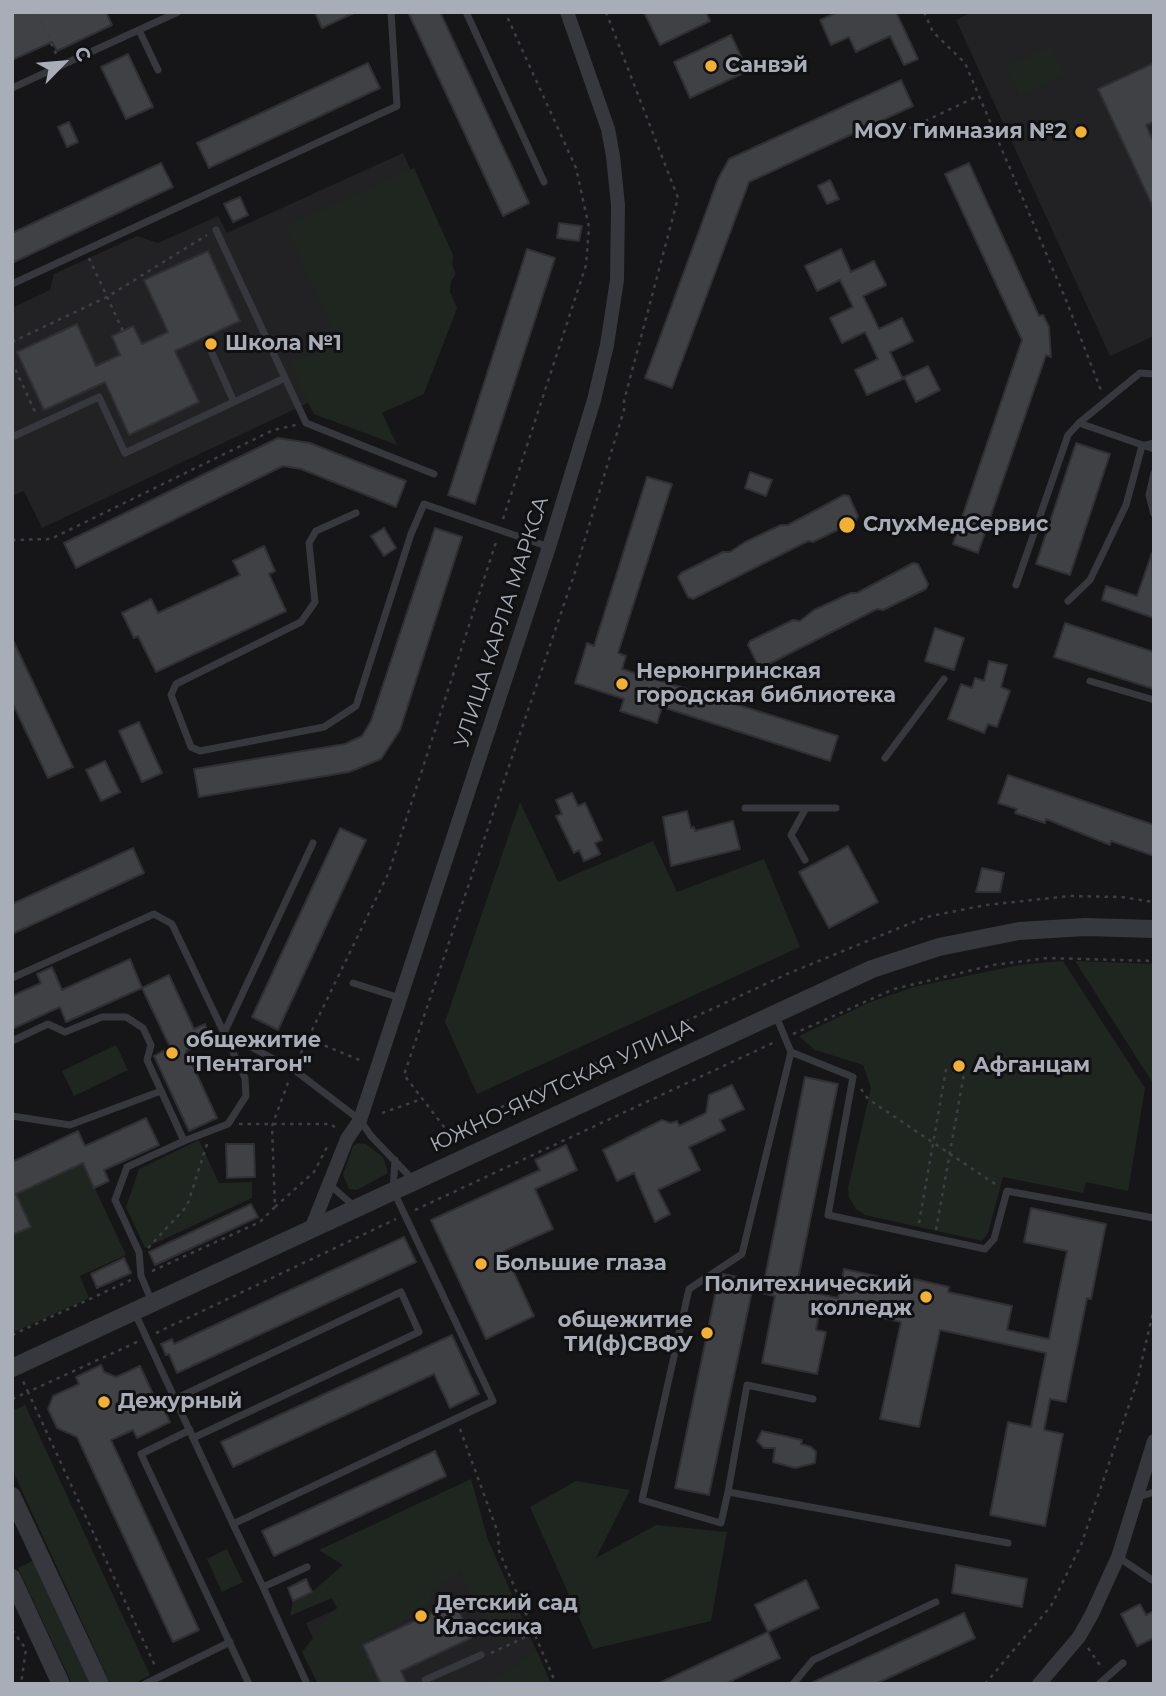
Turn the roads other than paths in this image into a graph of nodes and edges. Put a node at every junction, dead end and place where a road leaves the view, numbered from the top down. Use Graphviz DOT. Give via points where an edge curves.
graph roads {
  1 [pos="178,12"];
  2 [pos="391,12"];
  3 [pos="567,12"];
  4 [pos="468,13"];
  5 [pos="139,30"];
  6 [pos="158,70"];
  7 [pos="12,88"];
  8 [pos="544,182"];
  9 [pos="216,230"];
  10 [pos="12,284"];
  11 [pos="212,353"];
  12 [pos="1154,374"];
  13 [pos="285,378"];
  14 [pos="234,402"];
  15 [pos="1079,423"];
  16 [pos="12,438"];
  17 [pos="1154,443"];
  18 [pos="1142,446"];
  19 [pos="1154,449"];
  20 [pos="1154,473"];
  21 [pos="434,474"];
  22 [pos="356,513"];
  23 [pos="1154,514"];
  24 [pos="549,547"];
  25 [pos="1016,584"];
  26 [pos="1068,601"];
  27 [pos="944,679"];
  28 [pos="1090,681"];
  29 [pos="1154,700"];
  30 [pos="885,758"];
  31 [pos="745,808"];
  32 [pos="806,808"];
  33 [pos="836,808"];
  34 [pos="313,843"];
  35 [pos="805,860"];
  36 [pos="1154,929"];
  37 [pos="12,978"];
  38 [pos="353,984"];
  39 [pos="400,999"];
  40 [pos="774,1012"];
  41 [pos="224,1033"];
  42 [pos="12,1041"];
  43 [pos="791,1052"];
  44 [pos="161,1091"];
  45 [pos="12,1116"];
  46 [pos="360,1120"];
  47 [pos="184,1141"];
  48 [pos="395,1160"];
  49 [pos="414,1181"];
  50 [pos="330,1185"];
  51 [pos="393,1190"];
  52 [pos="356,1208"];
  53 [pos="1154,1218"];
  54 [pos="311,1229"];
  55 [pos="153,1303"];
  56 [pos="134,1311"];
  57 [pos="17,1373"];
  58 [pos="175,1399"];
  59 [pos="813,1399"];
  60 [pos="192,1434"];
  61 [pos="1154,1441"];
  62 [pos="727,1492"];
  63 [pos="1154,1492"];
  64 [pos="12,1496"];
  65 [pos="1139,1497"];
  66 [pos="233,1524"];
  67 [pos="1008,1544"];
  68 [pos="1118,1557"];
  69 [pos="307,1567"];
  70 [pos="12,1578"];
  71 [pos="1152,1580"];
  72 [pos="263,1587"];
  73 [pos="936,1602"];
  74 [pos="230,1642"];
  75 [pos="481,1655"];
  76 [pos="1124,1664"];
  77 [pos="61,1684"];
  78 [pos="100,1684"];
  79 [pos="145,1684"];
  80 [pos="249,1684"];
  81 [pos="307,1684"];
  82 [pos="426,1684"];
  83 [pos="793,1684"];
  84 [pos="1039,1684"];
  85 [pos="1099,1684"];
  1 -- 5 [label="lane"];
  2 -- 10 [label="lane" via="397,106"];
  3 -- 24 [label="street, УЛИЦА КАРЛА МАРКСА" via="608,129 618,205 617,280 594,400"];
  4 -- 8 [label="lane"];
  5 -- 6 [label="lane"];
  5 -- 7 [label="lane"];
  9 -- 13 [label="lane"];
  11 -- 14 [label="lane"];
  12 -- 15 [label="lane" via="1140,373"];
  13 -- 14 [label="lane"];
  13 -- 21 [label="lane" via="306,423"];
  14 -- 16 [label="lane" via="125,453 99,397"];
  15 -- 18 [label="lane"];
  15 -- 25 [label="lane" via="1068,435"];
  17 -- 18 [label="lane"];
  18 -- 19 [label="lane"];
  18 -- 26 [label="lane" via="1110,540 1090,580"];
  20 -- 23 [label="lane" via="1149,495"];
  22 -- 24 [label="lane" via="316,531 309,543 315,603 302,622 176,684 171,695 191,747 200,751 324,727 356,706 424,504"];
  24 -- 39 [label="street, УЛИЦА КАРЛА МАРКСА"];
  27 -- 30 [label="lane"];
  28 -- 29 [label="lane"];
  31 -- 32 [label="lane"];
  32 -- 33 [label="lane"];
  32 -- 35 [label="lane" via="791,835"];
  34 -- 41 [label="lane"];
  36 -- 40 [label="street, ЮЖНО-ЯКУТСКАЯ УЛИЦА" via="1019,931 939,947 872,969"];
  37 -- 41 [label="lane" via="154,914 172,924"];
  38 -- 39 [label="lane"];
  39 -- 46 [label="street, УЛИЦА КАРЛА МАРКСА"];
  40 -- 43 [label="lane"];
  40 -- 49 [label="street, ЮЖНО-ЯКУТСКАЯ УЛИЦА"];
  41 -- 46 [label="lane" via="293,1069"];
  41 -- 47 [label="lane" via="245,1078 246,1096 228,1124"];
  42 -- 44 [label="lane" via="48,1024 65,1032 102,1017 126,1017 143,1028 151,1045 147,1060"];
  43 -- 53 [label="lane" via="853,1077 828,1215 985,1248 994,1239 1007,1191"];
  43 -- 62 [label="lane" via="742,1254 689,1289 642,1500 721,1523"];
  44 -- 45 [label="lane" via="70,1125"];
  44 -- 47 [label="lane"];
  46 -- 48 [label="lane"];
  46 -- 50 [label="street, УЛИЦА КАРЛА МАРКСА" via="347,1139"];
  47 -- 55 [label="lane" via="127,1167 115,1200 139,1252 141,1276"];
  48 -- 49 [label="lane"];
  48 -- 51 [label="lane"];
  49 -- 51 [label="street, ЮЖНО-ЯКУТСКАЯ УЛИЦА"];
  50 -- 52 [label="lane"];
  50 -- 54 [label="street, УЛИЦА КАРЛА МАРКСА"];
  51 -- 52 [label="street, ЮЖНО-ЯКУТСКАЯ УЛИЦА"];
  51 -- 66 [label="lane" via="493,1401"];
  52 -- 54 [label="street, ЮЖНО-ЯКУТСКАЯ УЛИЦА"];
  54 -- 55 [label="street, ЮЖНО-ЯКУТСКАЯ УЛИЦА"];
  55 -- 56 [label="street, ЮЖНО-ЯКУТСКАЯ УЛИЦА"];
  56 -- 57 [label="street, ЮЖНО-ЯКУТСКАЯ УЛИЦА"];
  56 -- 58 [label="lane"];
  58 -- 60 [label="lane"];
  58 -- 60 [label="lane" via="401,1292 419,1332"];
  59 -- 62 [label="lane" via="747,1385"];
  60 -- 66 [label="lane"];
  60 -- 74 [label="lane" via="141,1454"];
  61 -- 65 [label="street"];
  62 -- 67 [label="lane"];
  63 -- 65 [label="lane"];
  64 -- 78 [label="street"];
  65 -- 68 [label="street"];
  66 -- 72 [label="lane"];
  68 -- 71 [label="lane"];
  68 -- 84 [label="street" via="1079,1637"];
  69 -- 72 [label="lane"];
  70 -- 77 [label="street"];
  72 -- 81 [label="lane"];
  73 -- 83 [label="lane" via="813,1660"];
  74 -- 79 [label="lane"];
  74 -- 80 [label="lane"];
  75 -- 82 [label="lane" via="425,1680"];
  76 -- 85 [label="lane"];
}
